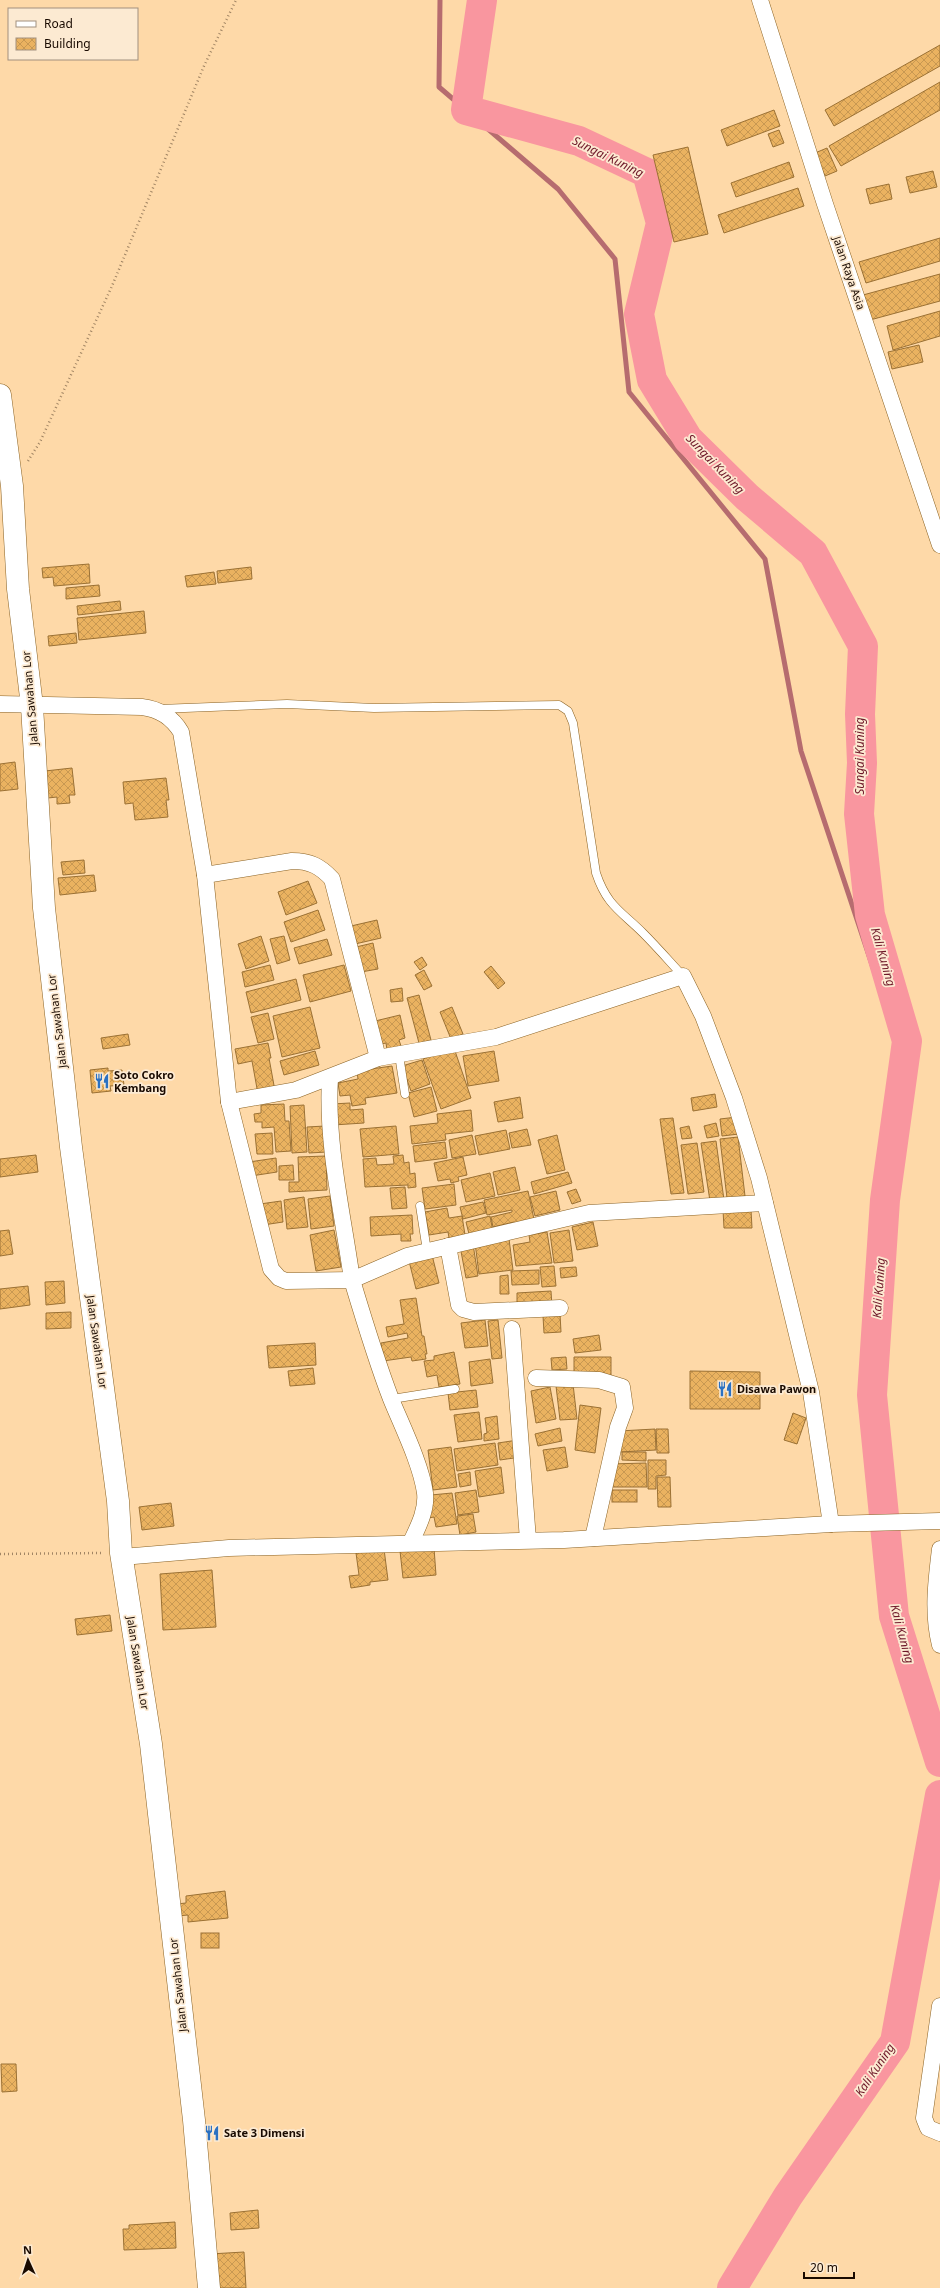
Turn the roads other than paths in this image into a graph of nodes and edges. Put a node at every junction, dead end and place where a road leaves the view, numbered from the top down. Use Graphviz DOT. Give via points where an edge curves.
graph roads {
  1 [pos="760,0"];
  2 [pos="0,395"];
  3 [pos="940,545"];
  4 [pos="0,704"];
  5 [pos="32,706"];
  6 [pos="154,709"];
  7 [pos="205,875"];
  8 [pos="683,976"];
  9 [pos="399,1055"];
  10 [pos="378,1058"];
  11 [pos="330,1078"];
  12 [pos="405,1094"];
  13 [pos="229,1102"];
  14 [pos="765,1203"];
  15 [pos="420,1206"];
  16 [pos="448,1246"];
  17 [pos="426,1251"];
  18 [pos="352,1280"];
  19 [pos="560,1308"];
  20 [pos="512,1329"];
  21 [pos="536,1378"];
  22 [pos="455,1389"];
  23 [pos="392,1399"];
  24 [pos="940,1521"];
  25 [pos="831,1524"];
  26 [pos="593,1538"];
  27 [pos="528,1540"];
  28 [pos="411,1542"];
  29 [pos="940,1549"];
  30 [pos="121,1555"];
  31 [pos="940,1645"];
  32 [pos="940,2013"];
  33 [pos="940,2133"];
  34 [pos="209,2288"];
  1 -- 3 [label="street, Jalan Raya Asia" via="825,204"];
  2 -- 5 [label="main road, Jalan Sawahan Lor" via="12,486 18,589"];
  4 -- 5 [label="street"];
  5 -- 6 [label="street"];
  5 -- 30 [label="main road, Jalan Sawahan Lor" via="44,908 71,1147 118,1501"];
  6 -- 7 [label="street" via="168,717 181,732"];
  6 -- 8 [label="lane" via="287,704 374,708 559,705 568,710 573,723 596,873 602,892 617,911 642,932"];
  7 -- 10 [label="street" via="292,860 306,861 321,867 332,879"];
  7 -- 13 [label="street"];
  8 -- 9 [label="street" via="496,1037"];
  8 -- 14 [label="street" via="702,1016 734,1098"];
  9 -- 10 [label="street"];
  9 -- 12 [label="lane"];
  10 -- 11 [label="street"];
  11 -- 13 [label="street" via="296,1090"];
  11 -- 18 [label="street" via="328,1107 331,1137"];
  13 -- 18 [label="street" via="271,1269 279,1278 286,1281"];
  14 -- 16 [label="street" via="588,1213"];
  14 -- 25 [label="street" via="811,1392"];
  15 -- 17 [label="lane"];
  16 -- 17 [label="street"];
  16 -- 19 [label="street" via="463,1310 474,1312"];
  17 -- 18 [label="street" via="407,1256"];
  18 -- 23 [label="street" via="376,1360"];
  20 -- 27 [label="street"];
  21 -- 26 [label="street" via="599,1380 622,1387 625,1408 618,1427"];
  22 -- 23 [label="lane"];
  23 -- 28 [label="street" via="425,1493 425,1507"];
  24 -- 25 [label="street"];
  25 -- 26 [label="street"];
  26 -- 27 [label="street"];
  27 -- 28 [label="street"];
  28 -- 30 [label="street" via="229,1548"];
  29 -- 31 [label="street" via="935,1597 936,1627"];
  30 -- 34 [label="main road, Jalan Sawahan Lor" via="151,1744 194,2120"];
  32 -- 33 [label="street" via="924,2118 928,2128"];
}
